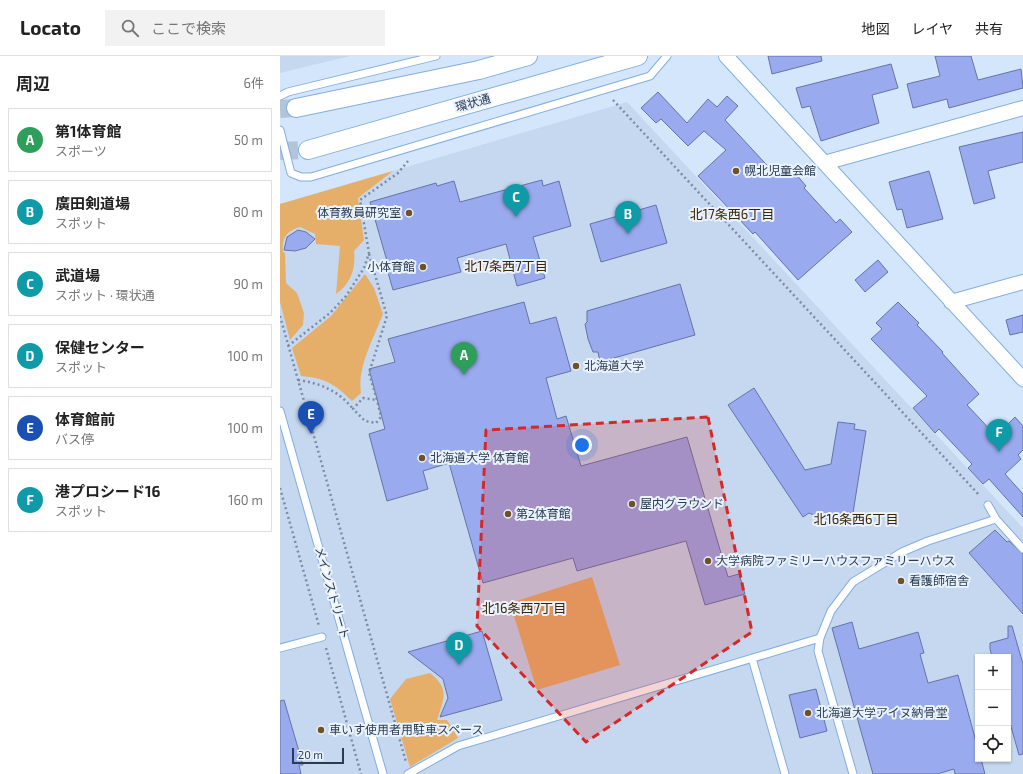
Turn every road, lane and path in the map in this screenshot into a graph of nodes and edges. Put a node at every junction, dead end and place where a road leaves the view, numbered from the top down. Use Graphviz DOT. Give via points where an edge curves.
graph roads {
  1 [pos="436,56"];
  2 [pos="528,56"];
  3 [pos="638,56"];
  4 [pos="667,56"];
  5 [pos="726,56"];
  6 [pos="280,96"];
  7 [pos="613,100"];
  8 [pos="296,108"];
  9 [pos="1023,108"];
  10 [pos="280,130"];
  11 [pos="308,150"];
  12 [pos="413,156"];
  13 [pos="284,163"];
  14 [pos="824,163"];
  15 [pos="369,253"];
  16 [pos="1023,282"];
  17 [pos="952,302"];
  18 [pos="280,316"];
  19 [pos="288,346"];
  20 [pos="1023,379"];
  21 [pos="298,380"];
  22 [pos="377,400"];
  23 [pos="353,409"];
  24 [pos="280,411"];
  25 [pos="988,505"];
  26 [pos="996,519"];
  27 [pos="1023,549"];
  28 [pos="322,637"];
  29 [pos="820,638"];
  30 [pos="280,648"];
  31 [pos="752,658"];
  32 [pos="383,774"];
  33 [pos="409,774"];
  34 [pos="785,774"];
  35 [pos="853,774"];
  1 -- 6 [label="lane"];
  2 -- 8 [label="street" via="479,70"];
  3 -- 11 [label="street, 環状通"];
  4 -- 13 [label="lane" via="650,76 311,177 300,178"];
  5 -- 14 [label="street"];
  7 -- 25 [label="path"];
  9 -- 14 [label="street"];
  10 -- 13 [label="lane"];
  12 -- 15 [label="path" via="398,173 360,200"];
  14 -- 17 [label="street"];
  15 -- 19 [label="path" via="364,268 346,296 330,313"];
  15 -- 22 [label="path" via="387,316 369,373"];
  16 -- 17 [label="street"];
  17 -- 20 [label="street"];
  18 -- 19 [label="path"];
  19 -- 21 [label="path"];
  21 -- 23 [label="path" via="337,392"];
  21 -- 33 [label="path"];
  22 -- 23 [label="path" via="363,398"];
  22 -- 23 [label="path" via="381,417 376,422 365,421"];
  24 -- 32 [label="lane, メインストリート"];
  25 -- 26 [label="lane"];
  26 -- 27 [label="lane"];
  26 -- 29 [label="lane" via="902,552 853,582 831,611"];
  28 -- 30 [label="lane"];
  29 -- 31 [label="lane"];
  29 -- 35 [label="lane" via="818,651"];
  31 -- 33 [label="lane" via="458,746"];
  31 -- 34 [label="lane"];
}
